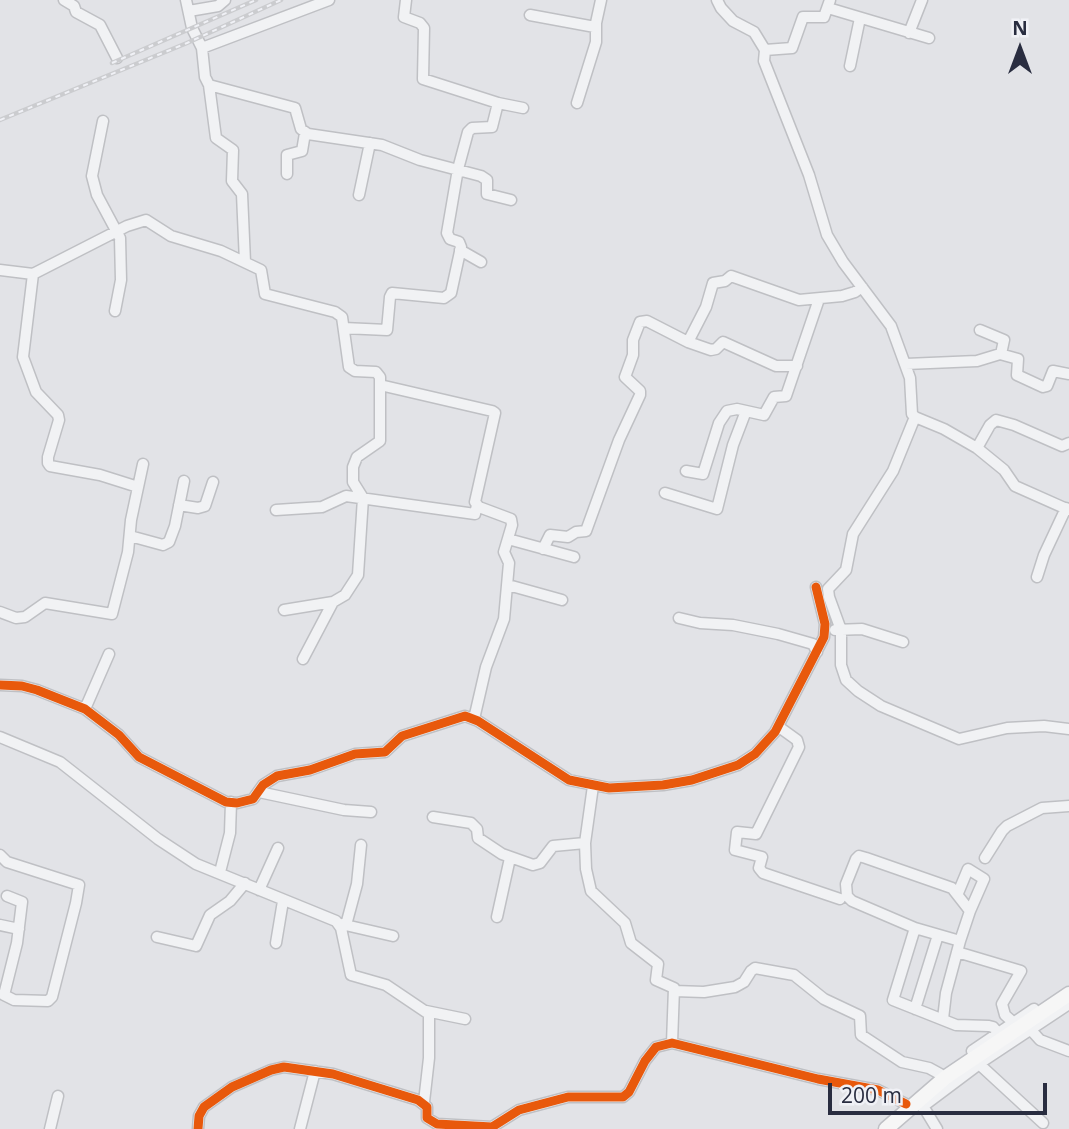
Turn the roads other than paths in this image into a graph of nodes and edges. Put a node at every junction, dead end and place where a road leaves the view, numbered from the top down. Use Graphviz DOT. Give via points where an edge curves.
graph roads {
  1 [pos="64,0"];
  2 [pos="225,0"];
  3 [pos="329,0"];
  4 [pos="406,0"];
  5 [pos="601,0"];
  6 [pos="718,0"];
  7 [pos="922,0"];
  8 [pos="829,4"];
  9 [pos="188,5"];
  10 [pos="530,15"];
  11 [pos="860,18"];
  12 [pos="595,27"];
  13 [pos="909,33"];
  14 [pos="929,38"];
  15 [pos="202,48"];
  16 [pos="765,50"];
  17 [pos="117,58"];
  18 [pos="850,65"];
  19 [pos="209,85"];
  20 [pos="498,103"];
  21 [pos="577,103"];
  22 [pos="523,108"];
  23 [pos="103,121"];
  24 [pos="305,133"];
  25 [pos="370,143"];
  26 [pos="457,169"];
  27 [pos="287,174"];
  28 [pos="359,195"];
  29 [pos="511,200"];
  30 [pos="118,231"];
  31 [pos="460,250"];
  32 [pos="245,262"];
  33 [pos="481,262"];
  34 [pos="0,270"];
  35 [pos="33,274"];
  36 [pos="862,287"];
  37 [pos="819,299"];
  38 [pos="115,311"];
  39 [pos="344,328"];
  40 [pos="980,330"];
  41 [pos="688,342"];
  42 [pos="1001,354"];
  43 [pos="906,364"];
  44 [pos="797,366"];
  45 [pos="1069,374"];
  46 [pos="380,385"];
  47 [pos="746,411"];
  48 [pos="915,417"];
  49 [pos="1069,443"];
  50 [pos="977,449"];
  51 [pos="143,464"];
  52 [pos="685,471"];
  53 [pos="184,481"];
  54 [pos="213,482"];
  55 [pos="138,487"];
  56 [pos="665,494"];
  57 [pos="363,498"];
  58 [pos="179,505"];
  59 [pos="477,505"];
  60 [pos="1068,509"];
  61 [pos="276,510"];
  62 [pos="130,536"];
  63 [pos="508,539"];
  64 [pos="543,549"];
  65 [pos="573,557"];
  66 [pos="1037,576"];
  67 [pos="508,585"];
  68 [pos="816,587"];
  69 [pos="562,600"];
  70 [pos="333,602"];
  71 [pos="284,610"];
  72 [pos="0,612"];
  73 [pos="679,618"];
  74 [pos="825,630"];
  75 [pos="841,630"];
  76 [pos="903,642"];
  77 [pos="817,652"];
  78 [pos="109,654"];
  79 [pos="303,659"];
  80 [pos="0,685"];
  81 [pos="85,709"];
  82 [pos="474,719"];
  83 [pos="779,727"];
  84 [pos="1069,729"];
  85 [pos="0,737"];
  86 [pos="593,786"];
  87 [pos="259,792"];
  88 [pos="231,802"];
  89 [pos="1069,806"];
  90 [pos="371,812"];
  91 [pos="433,817"];
  92 [pos="585,843"];
  93 [pos="361,845"];
  94 [pos="278,848"];
  95 [pos="0,855"];
  96 [pos="510,858"];
  97 [pos="985,858"];
  98 [pos="220,872"];
  99 [pos="245,883"];
  100 [pos="259,890"];
  101 [pos="958,893"];
  102 [pos="7,896"];
  103 [pos="840,899"];
  104 [pos="283,901"];
  105 [pos="970,911"];
  106 [pos="497,917"];
  107 [pos="342,924"];
  108 [pos="0,925"];
  109 [pos="915,928"];
  110 [pos="19,929"];
  111 [pos="938,935"];
  112 [pos="394,936"];
  113 [pos="158,937"];
  114 [pos="276,943"];
  115 [pos="959,947"];
  116 [pos="0,961"];
  117 [pos="12,962"];
  118 [pos="1069,987"];
  119 [pos="674,991"];
  120 [pos="1069,994"];
  121 [pos="1069,1004"];
  122 [pos="915,1009"];
  123 [pos="426,1011"];
  124 [pos="466,1019"];
  125 [pos="943,1019"];
  126 [pos="1009,1019"];
  127 [pos="1031,1030"];
  128 [pos="996,1031"];
  129 [pos="672,1043"];
  130 [pos="1069,1051"];
  131 [pos="979,1064"];
  132 [pos="315,1071"];
  133 [pos="940,1074"];
  134 [pos="58,1096"];
  135 [pos="424,1102"];
  136 [pos="906,1104"];
  137 [pos="923,1106"];
  138 [pos="1042,1123"];
  139 [pos="50,1129"];
  140 [pos="198,1129"];
  141 [pos="300,1129"];
  142 [pos="877,1129"];
  143 [pos="886,1129"];
  144 [pos="897,1129"];
  145 [pos="937,1129"];
  1 -- 17 [label="street" via="100,25"];
  2 -- 9 [label="street" via="218,6"];
  3 -- 15 [label="street"];
  4 -- 20 [label="street" via="404,17 424,28 423,79"];
  5 -- 12 [label="street"];
  6 -- 16 [label="street" via="733,21 754,33"];
  7 -- 13 [label="street"];
  8 -- 11 [label="street"];
  8 -- 16 [label="street" via="824,17 803,17 792,48"];
  9 -- 15 [label="street"];
  10 -- 12 [label="street"];
  11 -- 13 [label="street"];
  11 -- 18 [label="street"];
  12 -- 21 [label="street" via="596,42"];
  13 -- 14 [label="street"];
  15 -- 19 [label="street"];
  16 -- 36 [label="street" via="764,61 809,175 827,235"];
  19 -- 24 [label="street" via="295,108"];
  19 -- 32 [label="street" via="216,138 233,150 232,181 242,194"];
  20 -- 22 [label="street"];
  20 -- 26 [label="street" via="492,127 468,132"];
  23 -- 30 [label="street" via="92,176 97,195"];
  24 -- 25 [label="street"];
  24 -- 27 [label="street" via="302,151 287,155"];
  25 -- 26 [label="street"];
  25 -- 28 [label="street"];
  26 -- 29 [label="street" via="485,178 487,194"];
  26 -- 31 [label="street" via="447,233 461,244"];
  30 -- 32 [label="street" via="146,220 171,236"];
  30 -- 35 [label="street"];
  30 -- 38 [label="street" via="122,264"];
  31 -- 33 [label="street"];
  31 -- 39 [label="street" via="447,296 393,293 387,330"];
  32 -- 39 [label="street" via="261,270 265,294 335,312 342,317"];
  34 -- 35 [label="street"];
  35 -- 55 [label="street" via="23,356 36,392 58,415 48,463"];
  36 -- 37 [label="street"];
  36 -- 43 [label="street" via="891,326"];
  37 -- 41 [label="street" via="789,298 733,276 715,281"];
  37 -- 44 [label="street"];
  39 -- 46 [label="street" via="349,367 376,372"];
  40 -- 42 [label="street" via="1004,340"];
  41 -- 44 [label="street" via="714,350 725,342 776,366"];
  41 -- 64 [label="street" via="647,321 640,322 625,377 640,395 586,531 568,537 550,534"];
  42 -- 43 [label="street" via="977,361"];
  42 -- 45 [label="street" via="1018,359 1017,374 1043,387 1053,371"];
  43 -- 48 [label="street"];
  44 -- 47 [label="street" via="786,396 774,397 766,414"];
  46 -- 57 [label="street" via="380,441 357,457 353,467 353,482"];
  46 -- 59 [label="street" via="494,412"];
  47 -- 52 [label="street" via="731,409 723,414 703,474"];
  47 -- 56 [label="street" via="717,509"];
  48 -- 50 [label="street"];
  48 -- 75 [label="street" via="892,471 853,534 846,570 828,589"];
  49 -- 50 [label="street" via="1062,446 996,421 989,425"];
  50 -- 60 [label="street" via="1004,470 1015,486"];
  51 -- 55 [label="street"];
  53 -- 58 [label="street"];
  54 -- 58 [label="street" via="205,506"];
  55 -- 62 [label="street"];
  57 -- 59 [label="street" via="475,514"];
  57 -- 61 [label="street" via="346,496 322,507"];
  57 -- 70 [label="street" via="358,575 345,595"];
  58 -- 62 [label="street" via="166,544"];
  59 -- 63 [label="street" via="511,519"];
  60 -- 66 [label="street"];
  62 -- 72 [label="street" via="112,614 45,603 26,617"];
  63 -- 64 [label="street"];
  63 -- 67 [label="street" via="504,552 509,564"];
  64 -- 65 [label="street"];
  67 -- 69 [label="street"];
  67 -- 82 [label="street" via="502,627 485,667"];
  68 -- 74 [label="street"];
  70 -- 71 [label="street"];
  70 -- 79 [label="street"];
  73 -- 77 [label="street" via="778,634 813,644"];
  74 -- 75 [label="street"];
  74 -- 77 [label="street"];
  75 -- 76 [label="street" via="870,630"];
  75 -- 84 [label="street" via="846,680 869,699 904,717 959,739 1017,727"];
  77 -- 83 [label="street"];
  78 -- 81 [label="street"];
  80 -- 81 [label="street" via="37,690"];
  81 -- 88 [label="street" via="139,757"];
  82 -- 86 [label="street" via="559,775"];
  82 -- 87 [label="street" via="461,716 409,733 385,752 355,754 276,776"];
  83 -- 86 [label="street" via="755,754 723,771 663,785"];
  83 -- 103 [label="street" via="797,740 799,747 756,834 737,832 735,850 762,857 759,868 763,873"];
  85 -- 98 [label="street" via="60,762 158,839 196,864"];
  86 -- 92 [label="street"];
  87 -- 88 [label="street" via="247,802"];
  87 -- 90 [label="street"];
  88 -- 98 [label="street"];
  89 -- 97 [label="street" via="1042,808 1007,826"];
  91 -- 96 [label="street" via="471,823 478,838"];
  92 -- 96 [label="street" via="553,846 537,865"];
  92 -- 119 [label="street" via="591,891 625,923 631,943 658,964 656,981"];
  93 -- 107 [label="street" via="356,884"];
  94 -- 100 [label="street"];
  95 -- 117 [label="street" via="7,862 77,883 79,888 50,1000 6,998"];
  96 -- 106 [label="street"];
  98 -- 99 [label="street"];
  99 -- 100 [label="street"];
  99 -- 113 [label="street" via="210,915 196,946"];
  100 -- 104 [label="street"];
  101 -- 105 [label="street"];
  101 -- 105 [label="street" via="968,869 984,879"];
  101 -- 109 [label="street" via="859,856 846,884 847,896"];
  102 -- 110 [label="street" via="22,902"];
  104 -- 107 [label="street"];
  104 -- 114 [label="street"];
  105 -- 115 [label="street"];
  107 -- 112 [label="street"];
  107 -- 123 [label="street" via="351,975 386,985"];
  108 -- 110 [label="street"];
  109 -- 111 [label="street"];
  109 -- 122 [label="street" via="892,996 896,1003"];
  110 -- 117 [label="street"];
  111 -- 115 [label="street"];
  111 -- 122 [label="street"];
  115 -- 125 [label="street"];
  115 -- 126 [label="street" via="1021,971 1002,1004"];
  116 -- 117 [label="street"];
  118 -- 126 [label="street"];
  119 -- 129 [label="street"];
  119 -- 133 [label="street" via="735,988 755,968 794,975 824,999 860,1016 861,1035 902,1062"];
  120 -- 143 [label="main road" via="946,1077"];
  121 -- 127 [label="street"];
  122 -- 125 [label="street"];
  123 -- 124 [label="street"];
  123 -- 135 [label="street" via="430,1030"];
  125 -- 128 [label="street"];
  126 -- 128 [label="street"];
  127 -- 130 [label="street" via="1044,1042"];
  127 -- 131 [label="street"];
  128 -- 133 [label="street"];
  129 -- 135 [label="street" via="656,1046 623,1097 568,1097 519,1110 483,1128 431,1122"];
  129 -- 136 [label="street" via="878,1090"];
  131 -- 137 [label="street"];
  131 -- 138 [label="street"];
  132 -- 135 [label="street"];
  132 -- 140 [label="street" via="284,1067 232,1087 204,1107"];
  132 -- 141 [label="street"];
  133 -- 136 [label="street"];
  134 -- 139 [label="street"];
  136 -- 142 [label="street"];
  137 -- 144 [label="street"];
  137 -- 145 [label="street"];
}
